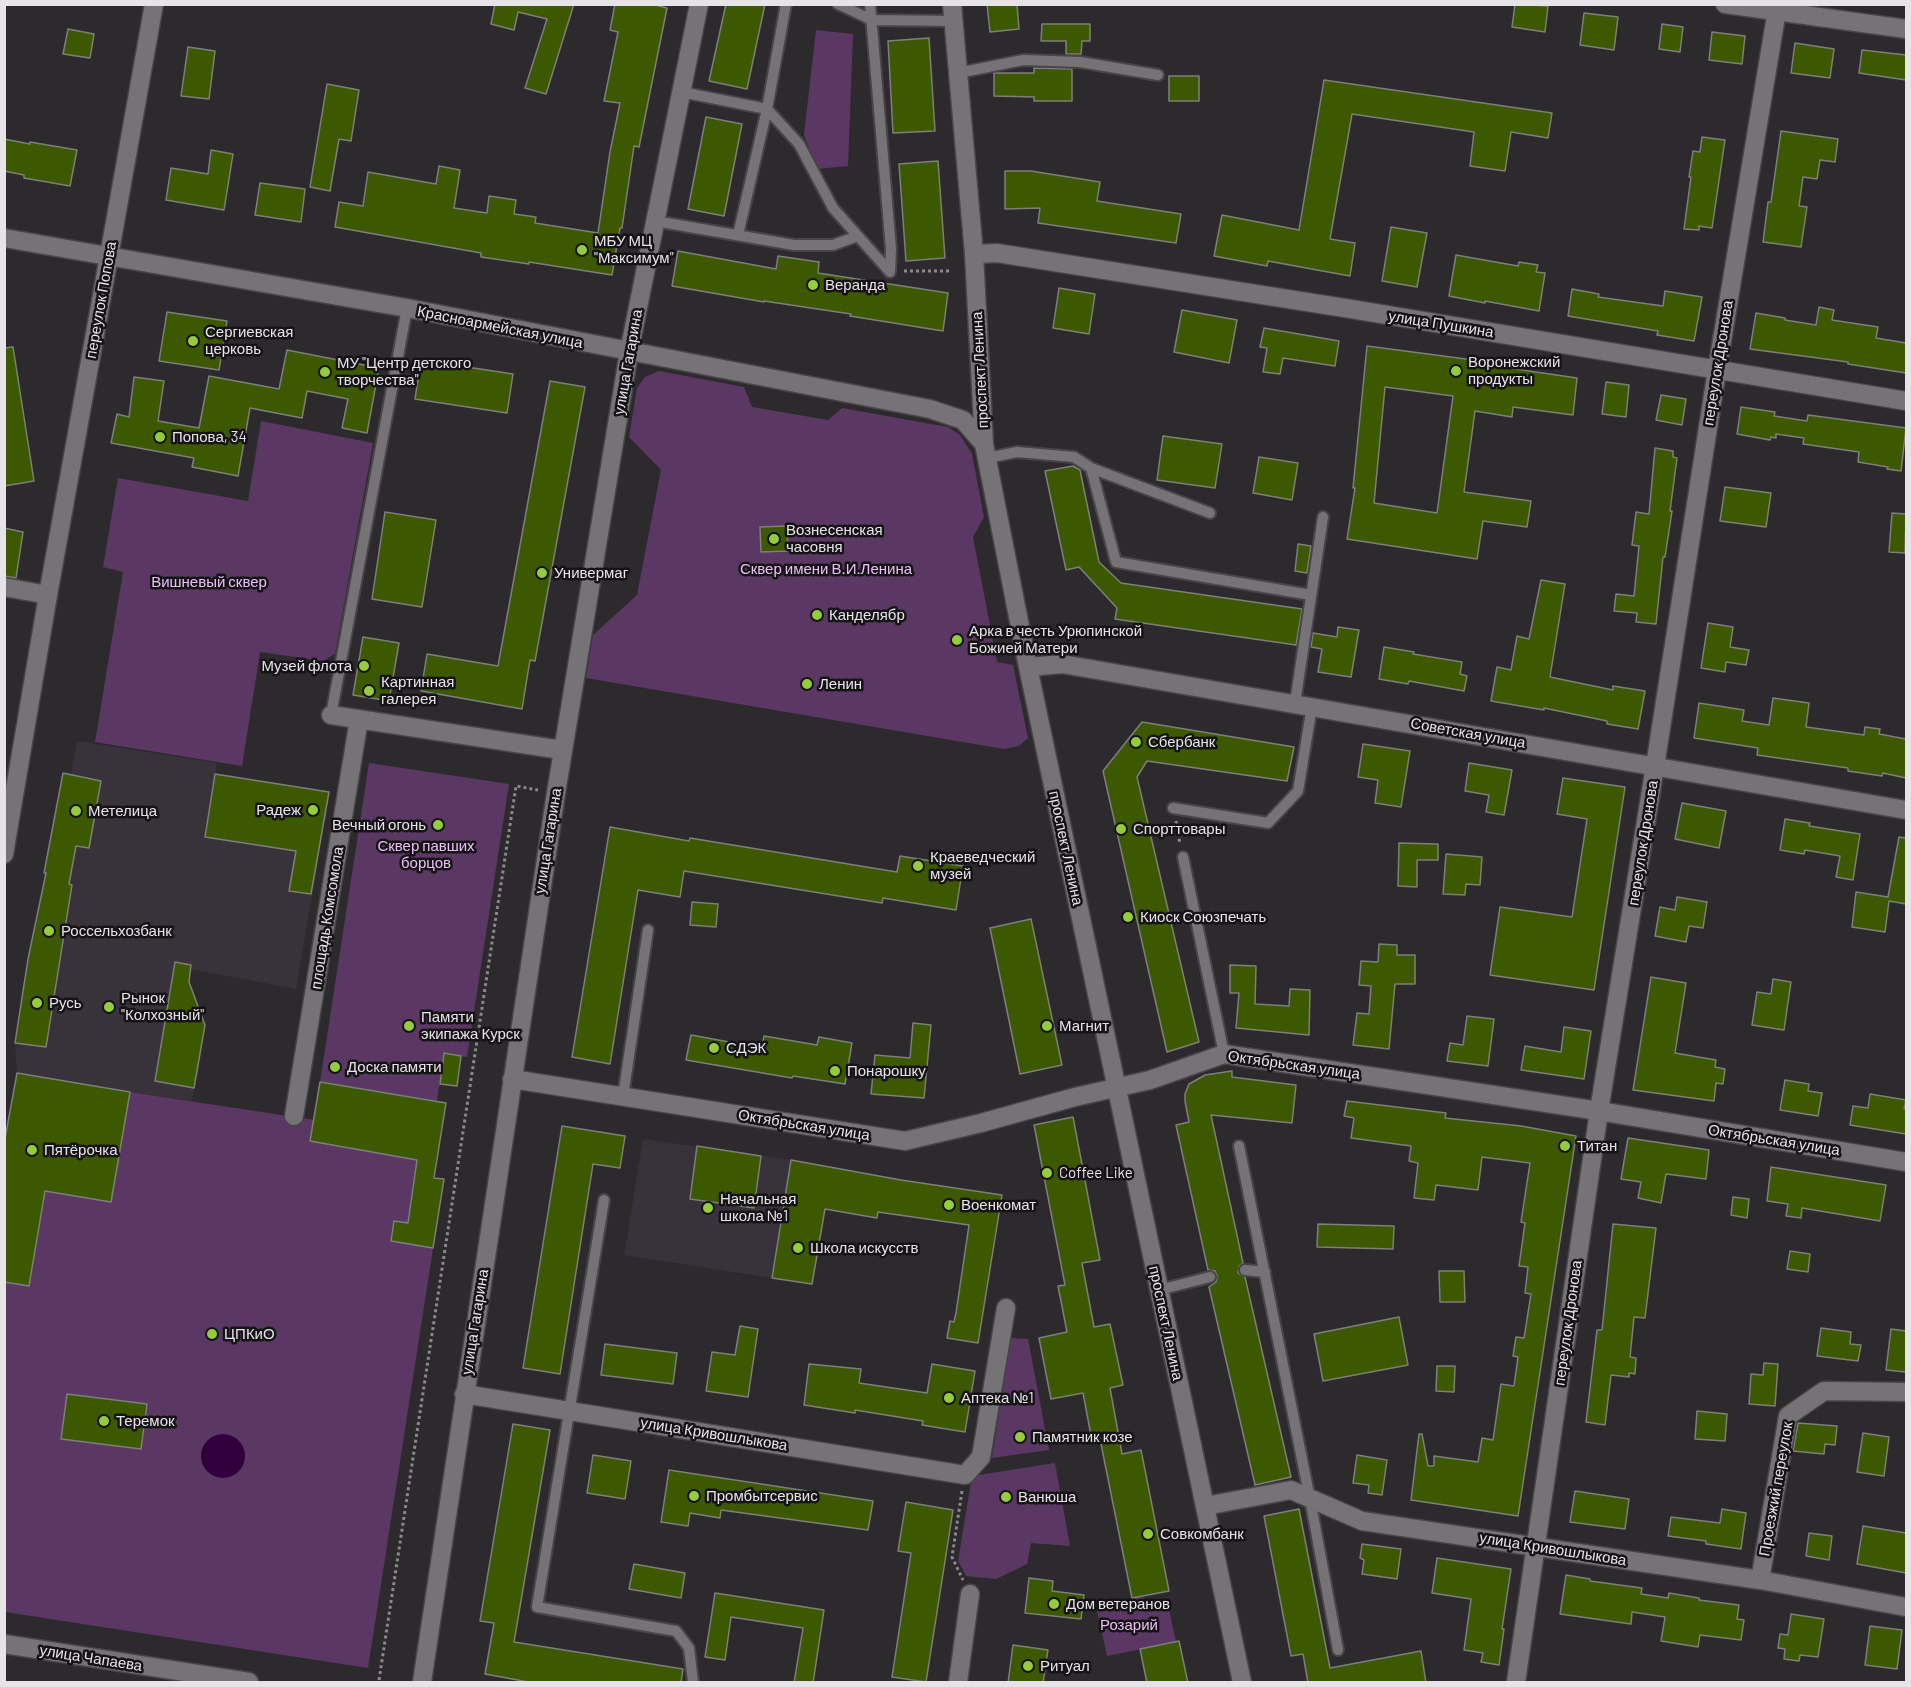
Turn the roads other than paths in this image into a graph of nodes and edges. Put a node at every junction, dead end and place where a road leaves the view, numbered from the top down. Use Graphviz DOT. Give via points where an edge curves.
graph roads {
  1 [pos="154,4"];
  2 [pos="699,4"];
  3 [pos="786,4"];
  4 [pos="838,4"];
  5 [pos="870,4"];
  6 [pos="1725,4"];
  7 [pos="1778,8"];
  8 [pos="953,13"];
  9 [pos="872,20"];
  10 [pos="1906,29"];
  11 [pos="958,73"];
  12 [pos="1158,75"];
  13 [pos="681,92"];
  14 [pos="767,110"];
  15 [pos="656,221"];
  16 [pos="738,235"];
  17 [pos="858,236"];
  18 [pos="4,238"];
  19 [pos="974,254"];
  20 [pos="109,256"];
  21 [pos="407,308"];
  22 [pos="629,352"];
  23 [pos="1717,370"];
  24 [pos="1906,401"];
  25 [pos="986,451"];
  26 [pos="1091,468"];
  27 [pos="1210,513"];
  28 [pos="1323,518"];
  29 [pos="4,587"];
  30 [pos="48,595"];
  31 [pos="1311,595"];
  32 [pos="1028,666"];
  33 [pos="1304,705"];
  34 [pos="332,715"];
  35 [pos="359,719"];
  36 [pos="562,750"];
  37 [pos="1655,766"];
  38 [pos="1173,808"];
  39 [pos="1906,810"];
  40 [pos="4,854"];
  41 [pos="1183,857"];
  42 [pos="648,930"];
  43 [pos="1224,1054"];
  44 [pos="512,1079"];
  45 [pos="1117,1087"];
  46 [pos="623,1096"];
  47 [pos="1599,1111"];
  48 [pos="294,1116"];
  49 [pos="1239,1146"];
  50 [pos="1906,1162"];
  51 [pos="604,1200"];
  52 [pos="1245,1270"];
  53 [pos="1264,1272"];
  54 [pos="1210,1277"];
  55 [pos="1159,1290"];
  56 [pos="1006,1308"];
  57 [pos="1906,1392"];
  58 [pos="464,1394"];
  59 [pos="568,1411"];
  60 [pos="1310,1499"];
  61 [pos="1205,1506"];
  62 [pos="1535,1547"];
  63 [pos="1760,1580"];
  64 [pos="970,1594"];
  65 [pos="1906,1606"];
  66 [pos="4,1644"];
  67 [pos="1338,1650"];
  68 [pos="249,1683"];
  69 [pos="422,1683"];
  70 [pos="693,1683"];
  71 [pos="958,1683"];
  72 [pos="1242,1683"];
  73 [pos="1516,1683"];
  1 -- 20 [label="street, переулок Попова"];
  2 -- 13 [label="street, улица Гагарина"];
  3 -- 14 [label="lane"];
  4 -- 9 [label="lane"];
  5 -- 9 [label="lane"];
  6 -- 7 [label="street"];
  7 -- 10 [label="street"];
  7 -- 23 [label="street, переулок Дронова"];
  8 -- 9 [label="lane"];
  8 -- 11 [label="street, проспект Ленина"];
  9 -- 17 [label="lane" via="890,272"];
  11 -- 12 [label="lane" via="1023,60 1080,62"];
  11 -- 19 [label="street, проспект Ленина"];
  13 -- 14 [label="lane"];
  13 -- 15 [label="street, улица Гагарина"];
  14 -- 16 [label="lane"];
  14 -- 17 [label="lane" via="799,144 833,208"];
  15 -- 16 [label="lane"];
  15 -- 22 [label="street, улица Гагарина"];
  16 -- 17 [label="lane" via="794,245 833,245"];
  18 -- 20 [label="street, Красноармейская улица"];
  19 -- 23 [label="street, улица Пушкина" via="997,253"];
  19 -- 25 [label="street, проспект Ленина"];
  20 -- 21 [label="street, Красноармейская улица"];
  20 -- 30 [label="street, переулок Попова"];
  21 -- 22 [label="street, Красноармейская улица"];
  21 -- 34 [label="lane"];
  22 -- 25 [label="street, Красноармейская улица" via="930,409 963,420"];
  22 -- 36 [label="street, улица Гагарина"];
  23 -- 24 [label="street, улица Пушкина"];
  23 -- 37 [label="street, переулок Дронова"];
  25 -- 26 [label="lane" via="1074,457"];
  25 -- 32 [label="street, проспект Ленина"];
  26 -- 27 [label="lane"];
  26 -- 31 [label="lane" via="1116,562"];
  28 -- 31 [label="lane"];
  29 -- 30 [label="street"];
  30 -- 40 [label="street, переулок Попова"];
  31 -- 33 [label="lane"];
  32 -- 33 [label="street, Советская улица" via="1062,664"];
  32 -- 45 [label="street, проспект Ленина"];
  33 -- 37 [label="street, Советская улица"];
  33 -- 38 [label="lane" via="1298,791 1268,823"];
  34 -- 35 [label="street"];
  35 -- 36 [label="street"];
  35 -- 48 [label="street, площадь Комсомола"];
  36 -- 44 [label="street, улица Гагарина"];
  37 -- 39 [label="street, Советская улица"];
  37 -- 47 [label="street, переулок Дронова"];
  41 -- 43 [label="lane"];
  42 -- 46 [label="lane"];
  43 -- 45 [label="street, Октябрьская улица" via="1150,1080"];
  43 -- 47 [label="street, Октябрьская улица"];
  44 -- 46 [label="street, Октябрьская улица"];
  44 -- 58 [label="street, улица Гагарина"];
  45 -- 46 [label="street, Октябрьская улица" via="905,1141"];
  45 -- 55 [label="street, проспект Ленина"];
  47 -- 50 [label="street, Октябрьская улица"];
  47 -- 62 [label="street, переулок Дронова"];
  49 -- 53 [label="lane"];
  51 -- 59 [label="lane"];
  52 -- 53 [label="lane"];
  53 -- 60 [label="lane"];
  54 -- 55 [label="lane"];
  55 -- 61 [label="street, проспект Ленина"];
  56 -- 59 [label="street, улица Кривошлыкова" via="981,1457 965,1474"];
  57 -- 63 [label="street, Проезжий переулок" via="1824,1391 1788,1416"];
  58 -- 59 [label="street, улица Кривошлыкова"];
  58 -- 69 [label="street, улица Гагарина"];
  59 -- 70 [label="lane" via="537,1607 676,1631 689,1648"];
  60 -- 61 [label="street, улица Кривошлыкова" via="1291,1490"];
  60 -- 62 [label="street, улица Кривошлыкова" via="1362,1521"];
  60 -- 67 [label="lane"];
  61 -- 72 [label="street, проспект Ленина"];
  62 -- 63 [label="street, улица Кривошлыкова"];
  62 -- 73 [label="street, переулок Дронова"];
  63 -- 65 [label="street, улица Кривошлыкова"];
  64 -- 71 [label="street"];
  66 -- 68 [label="street, улица Чапаева"];
}
